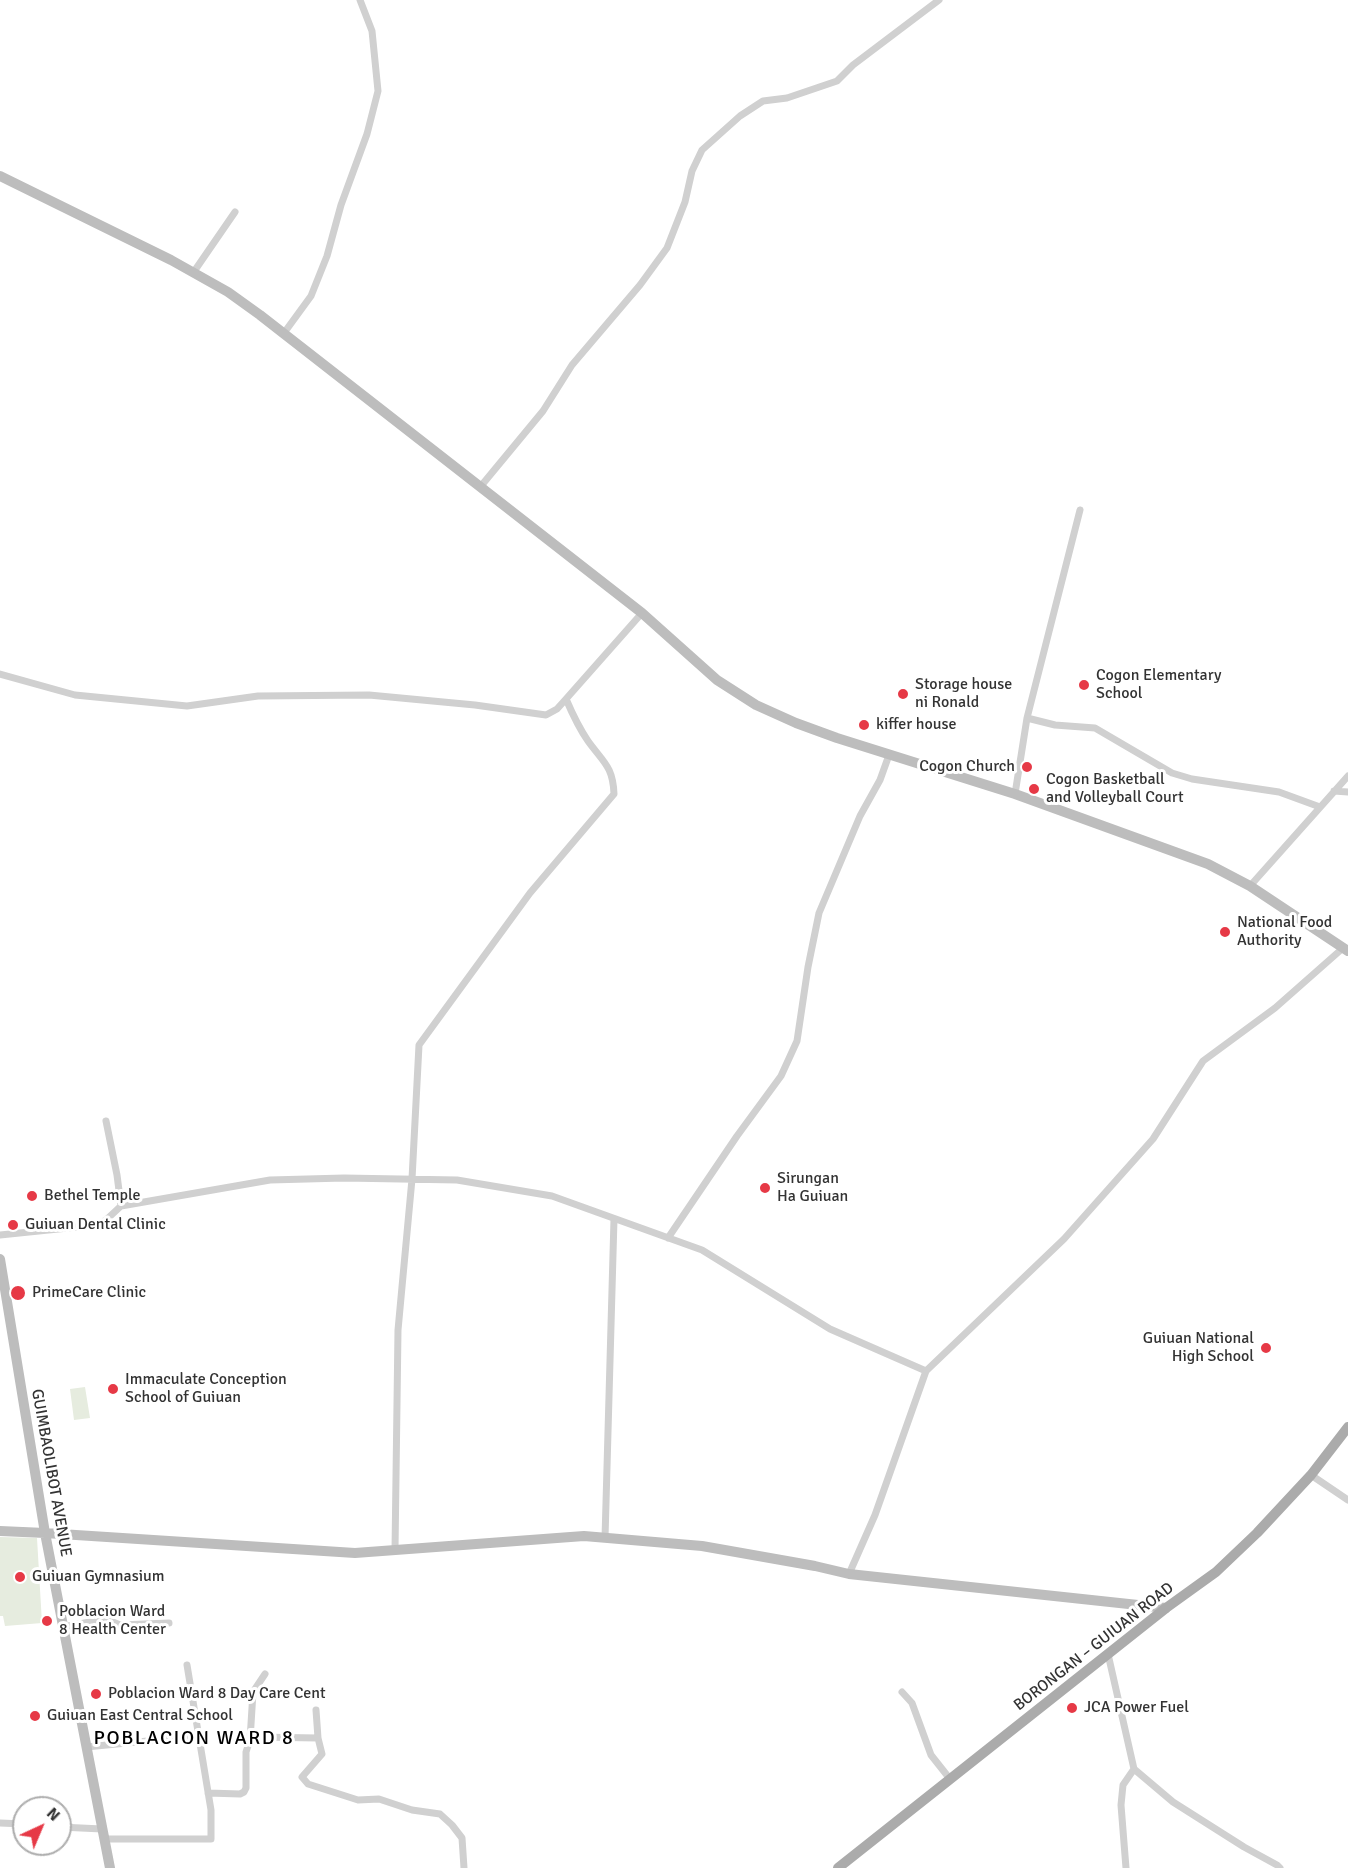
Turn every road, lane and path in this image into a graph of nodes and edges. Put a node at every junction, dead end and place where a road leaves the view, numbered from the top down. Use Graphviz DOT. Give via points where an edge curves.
graph roads {
  1 [pos="360,0"];
  2 [pos="939,0"];
  3 [pos="0,176"];
  4 [pos="235,212"];
  5 [pos="193,273"];
  6 [pos="284,333"];
  7 [pos="482,486"];
  8 [pos="1080,510"];
  9 [pos="642,613"];
  10 [pos="0,674"];
  11 [pos="566,699"];
  12 [pos="557,709"];
  13 [pos="572,713"];
  14 [pos="1027,718"];
  15 [pos="889,755"];
  16 [pos="1348,776"];
  17 [pos="1334,791"];
  18 [pos="1348,792"];
  19 [pos="1015,794"];
  20 [pos="1320,807"];
  21 [pos="1250,886"];
  22 [pos="1346,950"];
  23 [pos="106,1121"];
  24 [pos="412,1179"];
  25 [pos="121,1206"];
  26 [pos="614,1218"];
  27 [pos="0,1235"];
  28 [pos="668,1238"];
  29 [pos="0,1259"];
  30 [pos="926,1371"];
  31 [pos="1348,1427"];
  32 [pos="1311,1475"];
  33 [pos="1348,1500"];
  34 [pos="0,1531"];
  35 [pos="45,1533"];
  36 [pos="605,1538"];
  37 [pos="395,1550"];
  38 [pos="849,1574"];
  39 [pos="1166,1608"];
  40 [pos="169,1623"];
  41 [pos="63,1627"];
  42 [pos="1108,1654"];
  43 [pos="187,1665"];
  44 [pos="265,1674"];
  45 [pos="902,1692"];
  46 [pos="316,1710"];
  47 [pos="200,1736"];
  48 [pos="318,1738"];
  49 [pos="250,1740"];
  50 [pos="86,1747"];
  51 [pos="1134,1769"];
  52 [pos="950,1779"];
  53 [pos="208,1793"];
  54 [pos="72,1829"];
  55 [pos="103,1834"];
  56 [pos="110,1868"];
  57 [pos="464,1868"];
  58 [pos="838,1868"];
  59 [pos="1126,1868"];
  60 [pos="1280,1868"];
  1 -- 6 [label="street" via="372,31 378,91 327,256 311,296"];
  2 -- 7 [label="street" via="837,81 787,98 763,101 702,150 667,248 572,365 543,411"];
  3 -- 5 [label="street"];
  4 -- 5 [label="street"];
  5 -- 6 [label="street" via="228,292"];
  6 -- 7 [label="street"];
  7 -- 9 [label="street"];
  8 -- 14 [label="street"];
  9 -- 11 [label="street"];
  9 -- 15 [label="street" via="717,680 756,705"];
  10 -- 12 [label="street" via="75,695 187,706 258,696 369,696 546,715"];
  11 -- 12 [label="street"];
  11 -- 13 [label="street"];
  12 -- 13 [label="street"];
  13 -- 24 [label="street" via="608,766 614,794 530,893 419,1045"];
  14 -- 19 [label="street"];
  14 -- 20 [label="street" via="1095,728 1172,773 1279,792"];
  15 -- 19 [label="street"];
  15 -- 28 [label="street" via="819,913 797,1041 781,1076"];
  16 -- 17 [label="street"];
  17 -- 18 [label="street"];
  17 -- 20 [label="street"];
  19 -- 21 [label="street" via="1208,864"];
  20 -- 21 [label="street"];
  21 -- 22 [label="street"];
  22 -- 30 [label="street" via="1203,1061 1154,1139 1064,1239"];
  23 -- 25 [label="street"];
  24 -- 25 [label="street" via="270,1180"];
  24 -- 26 [label="street" via="457,1180 552,1196"];
  24 -- 37 [label="street" via="398,1330"];
  25 -- 27 [label="street" via="97,1225"];
  26 -- 28 [label="street"];
  26 -- 36 [label="street"];
  28 -- 30 [label="street" via="702,1250 830,1329"];
  29 -- 35 [label="street, GUIMBAOLIBOT AVENUE"];
  30 -- 38 [label="street" via="875,1515"];
  31 -- 32 [label="main road, BORONGAN – GUIUAN ROAD"];
  32 -- 33 [label="street"];
  32 -- 39 [label="main road, BORONGAN – GUIUAN ROAD" via="1216,1572"];
  34 -- 35 [label="street"];
  35 -- 37 [label="street" via="355,1553"];
  35 -- 41 [label="street, GUIMBAOLIBOT AVENUE"];
  36 -- 37 [label="street" via="584,1536"];
  36 -- 38 [label="street" via="702,1546"];
  38 -- 39 [label="street"];
  39 -- 42 [label="main road, BORONGAN – GUIUAN ROAD"];
  40 -- 41 [label="street" via="120,1625 106,1618"];
  41 -- 50 [label="street, GUIMBAOLIBOT AVENUE"];
  42 -- 51 [label="street"];
  42 -- 52 [label="main road, BORONGAN – GUIUAN ROAD"];
  43 -- 47 [label="street"];
  44 -- 49 [label="street" via="253,1692"];
  45 -- 52 [label="street" via="912,1703 931,1755"];
  46 -- 48 [label="street"];
  47 -- 50 [label="street"];
  47 -- 53 [label="street"];
  48 -- 49 [label="street"];
  48 -- 57 [label="street" via="322,1754 302,1777 308,1784 358,1800 379,1799 440,1814 462,1838"];
  49 -- 53 [label="street" via="244,1792"];
  50 -- 55 [label="street, GUIMBAOLIBOT AVENUE"];
  51 -- 59 [label="street" via="1123,1785 1121,1805"];
  51 -- 60 [label="street" via="1173,1802"];
  52 -- 58 [label="main road, BORONGAN – GUIUAN ROAD"];
  53 -- 55 [label="street" via="211,1839"];
  54 -- 55 [label="street"];
  55 -- 56 [label="street, GUIMBAOLIBOT AVENUE"];
}
